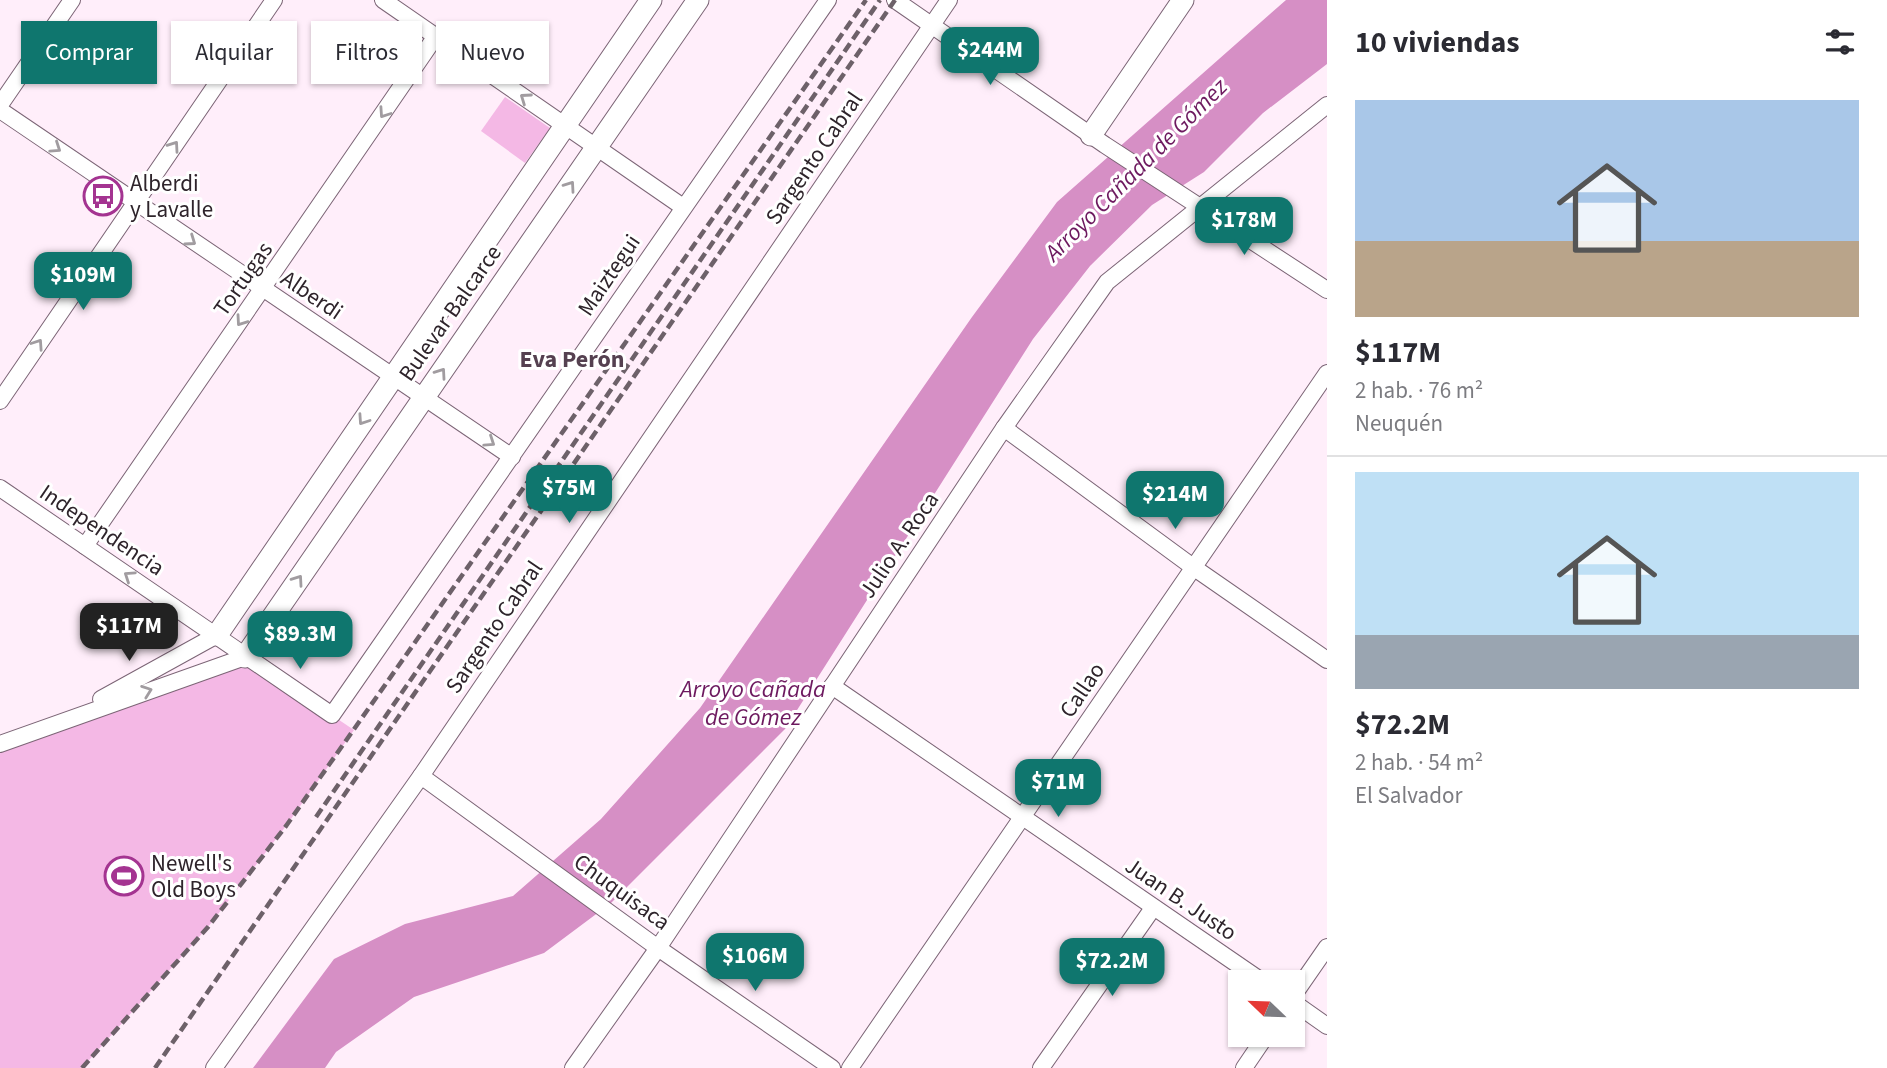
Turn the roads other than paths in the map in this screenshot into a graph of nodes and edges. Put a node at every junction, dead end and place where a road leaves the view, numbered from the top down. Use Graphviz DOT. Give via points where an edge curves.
graph roads {
  1 [pos="72,0"];
  2 [pos="274,0"];
  3 [pos="383,0"];
  4 [pos="651,0"];
  5 [pos="698,0"];
  6 [pos="828,0"];
  7 [pos="895,0"];
  8 [pos="949,0"];
  9 [pos="1183,0"];
  10 [pos="932,25"];
  11 [pos="436,36"];
  12 [pos="506,84"];
  13 [pos="1327,105"];
  14 [pos="0,108"];
  15 [pos="565,125"];
  16 [pos="1098,140"];
  17 [pos="599,149"];
  18 [pos="135,202"];
  19 [pos="1200,206"];
  20 [pos="683,207"];
  21 [pos="263,290"];
  22 [pos="1327,290"];
  23 [pos="1327,373"];
  24 [pos="393,377"];
  25 [pos="425,398"];
  26 [pos="0,401"];
  27 [pos="1004,428"];
  28 [pos="512,457"];
  29 [pos="0,488"];
  30 [pos="85,546"];
  31 [pos="1193,568"];
  32 [pos="217,635"];
  33 [pos="246,657"];
  34 [pos="1327,660"];
  35 [pos="832,686"];
  36 [pos="332,715"];
  37 [pos="60,723"];
  38 [pos="0,744"];
  39 [pos="421,776"];
  40 [pos="1022,817"];
  41 [pos="1153,908"];
  42 [pos="1327,947"];
  43 [pos="658,948"];
  44 [pos="1245,970"];
  45 [pos="1306,977"];
  46 [pos="1306,1011"];
  47 [pos="1327,1026"];
  48 [pos="1258,1047"];
  49 [pos="214,1068"];
  50 [pos="573,1068"];
  51 [pos="832,1068"];
  52 [pos="850,1068"];
  53 [pos="1041,1068"];
  54 [pos="1244,1068"];
  1 -- 14 [label="street"];
  18 -- 2 [label="street, one-way"];
  3 -- 11 [label="street"];
  4 -- 15 [label="main road, Bulevar Balcarce"];
  5 -- 17 [label="main road, Bulevar Balcarce"];
  6 -- 20 [label="street, Maiztegui"];
  7 -- 10 [label="street"];
  8 -- 10 [label="street, Sargento Cabral"];
  9 -- 16 [label="main road"];
  10 -- 16 [label="street"];
  10 -- 39 [label="street, Sargento Cabral"];
  11 -- 21 [label="street, Tortugas, one-way"];
  15 -- 12 [label="street, one-way"];
  13 -- 19 [label="street, Julio A. Roca"];
  14 -- 18 [label="street, Alberdi, one-way"];
  15 -- 17 [label="street"];
  15 -- 24 [label="main road, Bulevar Balcarce"];
  16 -- 19 [label="street"];
  17 -- 20 [label="street"];
  25 -- 17 [label="main road, Bulevar Balcarce, one-way"];
  18 -- 21 [label="street, Alberdi, one-way"];
  26 -- 18 [label="street, one-way"];
  19 -- 22 [label="street"];
  19 -- 27 [label="street, Julio A. Roca" via="1107,282"];
  20 -- 28 [label="street, Maiztegui"];
  21 -- 24 [label="street, Alberdi"];
  21 -- 30 [label="street, Tortugas, one-way"];
  23 -- 31 [label="street, Callao"];
  24 -- 25 [label="street, Alberdi"];
  24 -- 32 [label="main road, Bulevar Balcarce, one-way"];
  25 -- 28 [label="street, Alberdi, one-way"];
  33 -- 25 [label="main road, Bulevar Balcarce, one-way"];
  27 -- 31 [label="street"];
  27 -- 35 [label="street, Julio A. Roca"];
  28 -- 36 [label="street, Maiztegui"];
  29 -- 30 [label="street, Independencia"];
  32 -- 30 [label="street, Independencia, one-way"];
  31 -- 34 [label="street"];
  31 -- 40 [label="street, Callao"];
  32 -- 33 [label="street, Independencia"];
  32 -- 37 [label="street"];
  33 -- 36 [label="street, Independencia"];
  37 -- 33 [label="street, one-way"];
  35 -- 40 [label="street, Juan B. Justo"];
  35 -- 43 [label="street, Julio A. Roca"];
  37 -- 38 [label="street"];
  39 -- 43 [label="street, Chuquisaca"];
  39 -- 49 [label="street, Sargento Cabral"];
  40 -- 41 [label="street, Juan B. Justo"];
  40 -- 52 [label="street, Callao"];
  41 -- 44 [label="street, Juan B. Justo"];
  41 -- 53 [label="street"];
  42 -- 45 [label="street"];
  43 -- 50 [label="street, Julio A. Roca"];
  43 -- 51 [label="street, Chuquisaca"];
  46 -- 47 [label="street"];
  48 -- 54 [label="street"];
}
